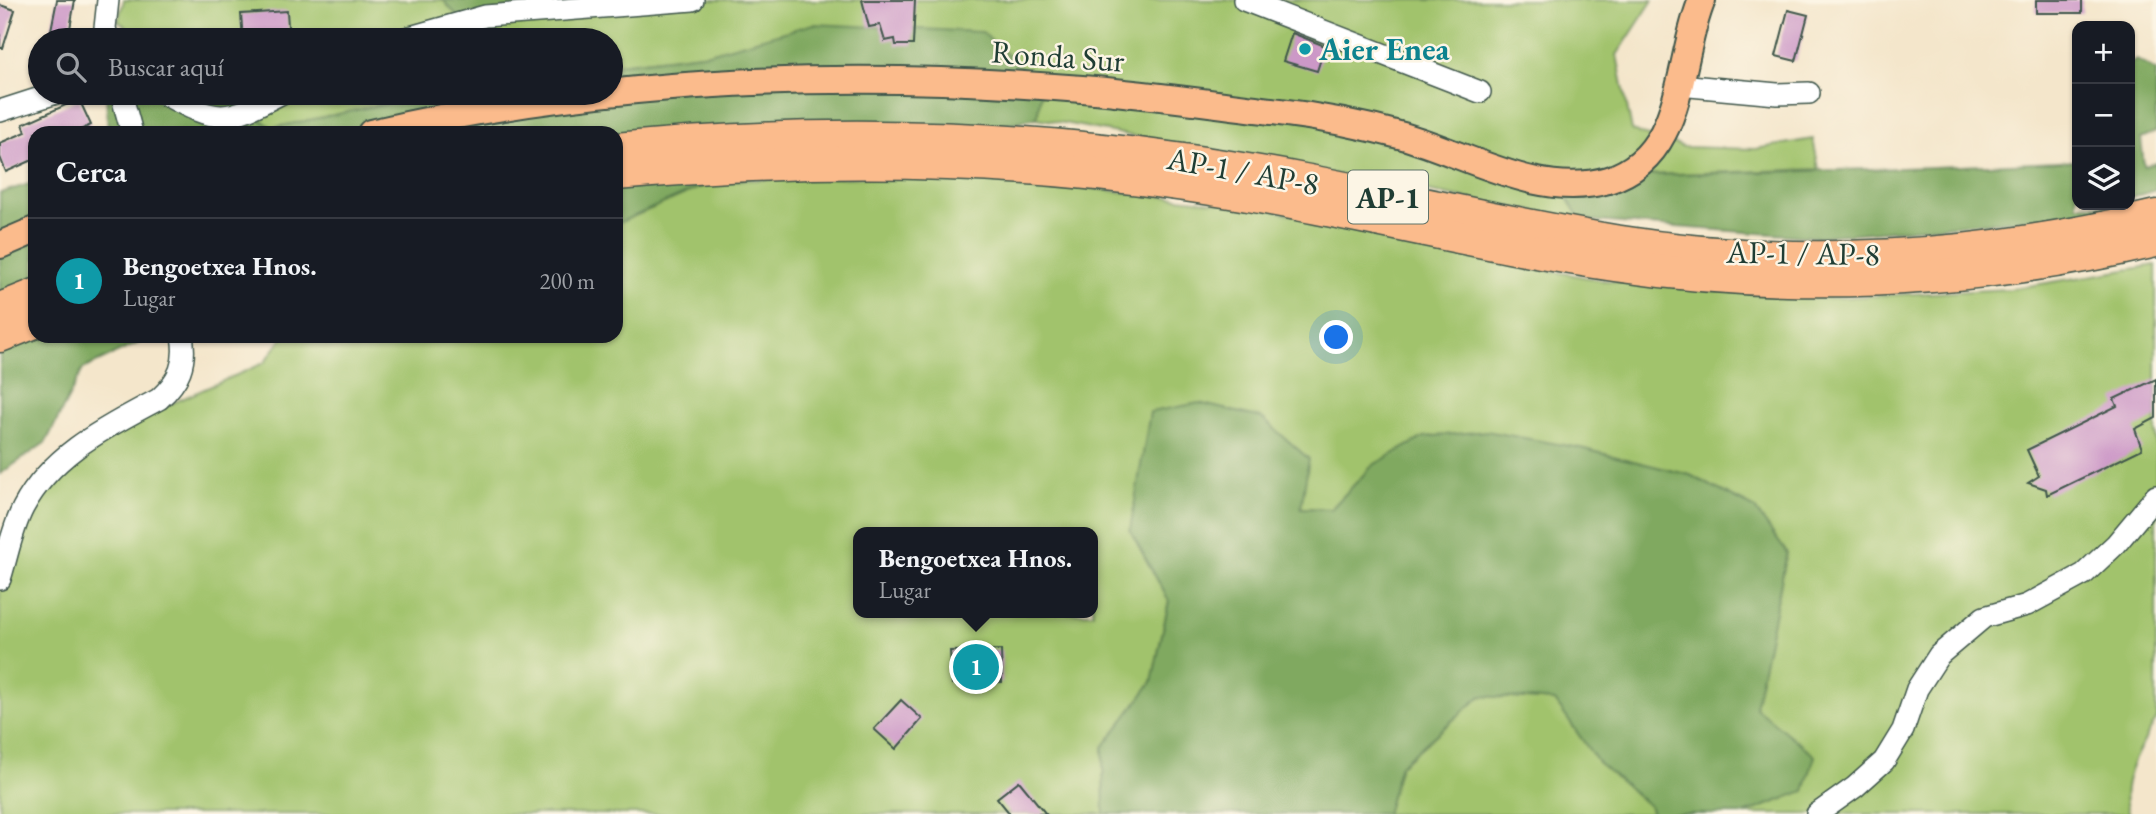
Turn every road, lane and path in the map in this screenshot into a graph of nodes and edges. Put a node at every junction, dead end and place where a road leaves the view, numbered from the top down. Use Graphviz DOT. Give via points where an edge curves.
graph roads {
  1 [pos="108,0"];
  2 [pos="694,0"];
  3 [pos="1244,0"];
  4 [pos="1702,0"];
  5 [pos="105,28"];
  6 [pos="442,28"];
  7 [pos="1679,86"];
  8 [pos="1479,92"];
  9 [pos="1809,93"];
  10 [pos="623,94"];
  11 [pos="28,102"];
  12 [pos="124,105"];
  13 [pos="186,105"];
  14 [pos="256,105"];
  15 [pos="524,105"];
  16 [pos="0,111"];
  17 [pos="130,126"];
  18 [pos="409,126"];
  19 [pos="623,149"];
  20 [pos="623,173"];
  21 [pos="2156,216"];
  22 [pos="28,233"];
  23 [pos="2156,242"];
  24 [pos="0,244"];
  25 [pos="28,298"];
  26 [pos="0,309"];
  27 [pos="28,325"];
  28 [pos="0,336"];
  29 [pos="183,343"];
  30 [pos="2156,496"];
  31 [pos="0,579"];
  32 [pos="1817,814"];
  1 -- 5 [label="street"];
  2 -- 6 [label="street" via="485,16"];
  3 -- 8 [label="street"];
  4 -- 7 [label="main road, Ronda Sur"];
  7 -- 9 [label="street"];
  7 -- 10 [label="main road, Ronda Sur" via="1665,131 1648,156 1609,180 1580,184 1536,181 1404,137 1324,118 1135,93 934,81 781,82"];
  11 -- 16 [label="street"];
  12 -- 17 [label="street"];
  13 -- 14 [label="street" via="204,114 231,117"];
  15 -- 18 [label="main road, Ronda Sur"];
  19 -- 21 [label="highway, AP-1 / AP-8 / AP-1" via="827,135 1044,144 1247,170 1616,241 1778,256 1940,253 2048,239"];
  20 -- 23 [label="highway, AP-1 / AP-8 / AP-1" via="756,163 900,160 1043,168 1256,196 1613,265 1764,280 1943,277 2052,263"];
  22 -- 24 [label="main road"];
  25 -- 26 [label="highway"];
  27 -- 28 [label="highway"];
  29 -- 31 [label="street" via="184,360 169,391 88,437 45,477 23,509"];
  30 -- 32 [label="street" via="2084,574 2027,605 1984,617 1939,655 1917,688 1903,730 1884,761"];
}
